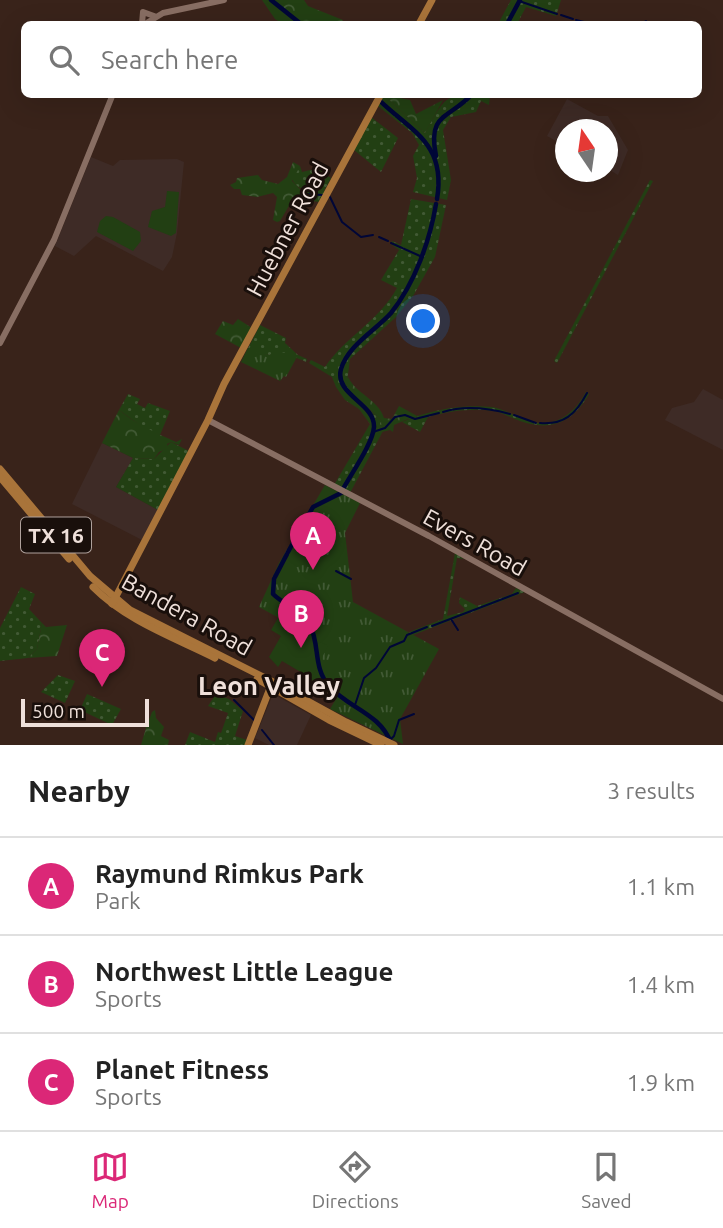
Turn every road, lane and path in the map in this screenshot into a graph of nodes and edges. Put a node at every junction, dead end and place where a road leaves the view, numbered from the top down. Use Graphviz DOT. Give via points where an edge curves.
graph roads {
  1 [pos="224,0"];
  2 [pos="432,0"];
  3 [pos="143,21"];
  4 [pos="421,21"];
  5 [pos="111,98"];
  6 [pos="379,98"];
  7 [pos="0,343"];
  8 [pos="209,418"];
  9 [pos="0,468"];
  10 [pos="0,477"];
  11 [pos="76,564"];
  12 [pos="113,601"];
  13 [pos="272,689"];
  14 [pos="723,699"];
  15 [pos="382,743"];
  16 [pos="248,745"];
  17 [pos="394,745"];
  1 -- 3 [label="main road" via="156,16 143,12"];
  2 -- 4 [label="main road"];
  5 -- 7 [label="main road" via="54,240"];
  6 -- 8 [label="main road, Huebner Road"];
  8 -- 12 [label="main road, Huebner Road"];
  8 -- 14 [label="main road, Evers Road"];
  9 -- 11 [label="main road, Bandera Road / TX 16"];
  10 -- 11 [label="main road, Bandera Road / TX 16"];
  11 -- 12 [label="main road, Bandera Road / TX 16"];
  12 -- 13 [label="main road, Bandera Road / TX 16" via="136,619"];
  13 -- 15 [label="main road, Bandera Road / TX 16"];
  13 -- 16 [label="main road"];
  15 -- 17 [label="main road, Bandera Road / TX 16"];
}
